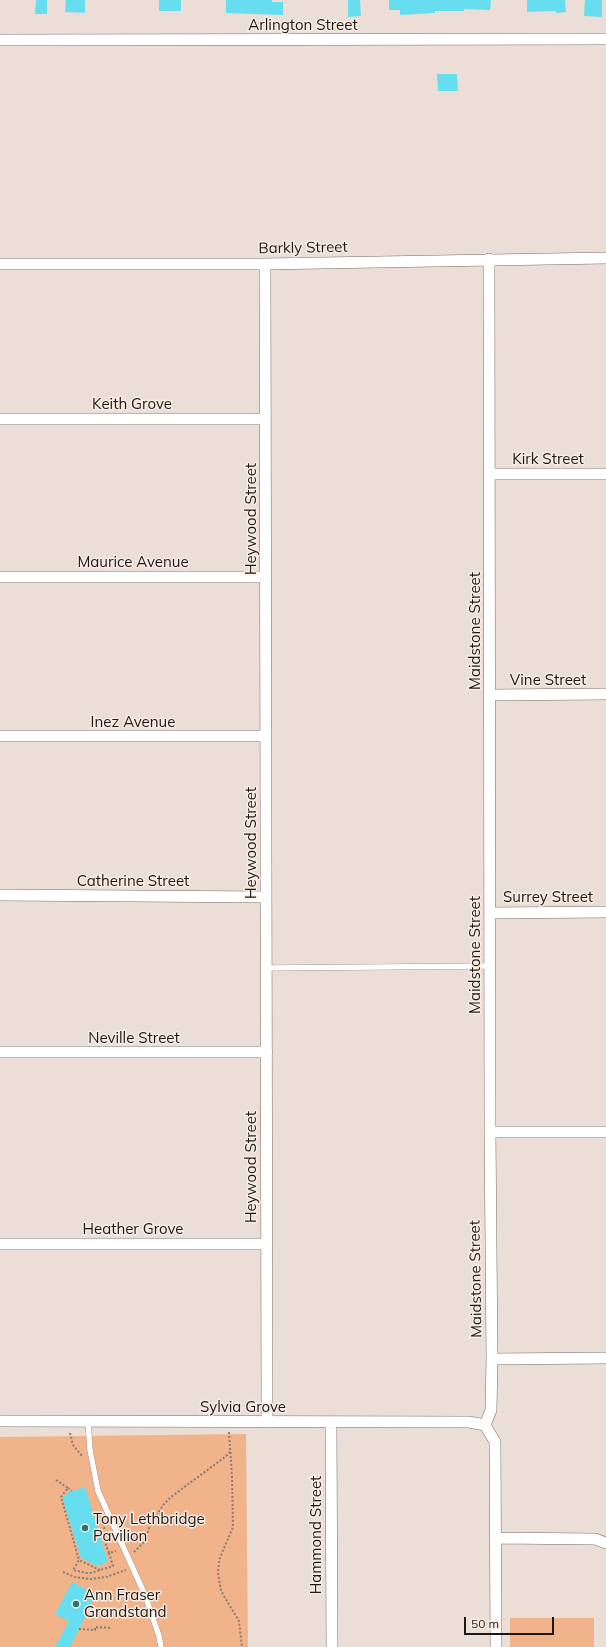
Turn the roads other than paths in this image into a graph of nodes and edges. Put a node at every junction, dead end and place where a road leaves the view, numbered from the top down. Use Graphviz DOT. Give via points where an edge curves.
graph roads {
  1 [pos="606,39"];
  2 [pos="0,40"];
  3 [pos="606,258"];
  4 [pos="489,259"];
  5 [pos="0,264"];
  6 [pos="266,264"];
  7 [pos="0,419"];
  8 [pos="265,419"];
  9 [pos="490,474"];
  10 [pos="606,474"];
  11 [pos="266,577"];
  12 [pos="0,578"];
  13 [pos="606,694"];
  14 [pos="490,695"];
  15 [pos="0,736"];
  16 [pos="266,736"];
  17 [pos="0,895"];
  18 [pos="266,897"];
  19 [pos="490,912"];
  20 [pos="606,912"];
  21 [pos="490,966"];
  22 [pos="266,968"];
  23 [pos="0,1052"];
  24 [pos="267,1052"];
  25 [pos="490,1132"];
  26 [pos="606,1132"];
  27 [pos="0,1244"];
  28 [pos="266,1244"];
  29 [pos="606,1358"];
  30 [pos="492,1359"];
  31 [pos="0,1421"];
  32 [pos="88,1421"];
  33 [pos="267,1422"];
  34 [pos="331,1423"];
  35 [pos="485,1425"];
  36 [pos="496,1538"];
  37 [pos="606,1543"];
  38 [pos="161,1647"];
  39 [pos="332,1647"];
  40 [pos="496,1647"];
  1 -- 2 [label="street, Arlington Street"];
  3 -- 4 [label="street, Barkly Street"];
  4 -- 6 [label="street, Barkly Street"];
  4 -- 9 [label="street, Maidstone Street"];
  5 -- 6 [label="street, Barkly Street"];
  6 -- 8 [label="street, Heywood Street"];
  7 -- 8 [label="street, Keith Grove"];
  8 -- 11 [label="street, Heywood Street"];
  9 -- 10 [label="street, Kirk Street"];
  9 -- 14 [label="street, Maidstone Street"];
  11 -- 12 [label="street, Maurice Avenue"];
  11 -- 16 [label="street, Heywood Street"];
  13 -- 14 [label="street, Vine Street"];
  14 -- 19 [label="street, Maidstone Street"];
  15 -- 16 [label="street, Inez Avenue"];
  16 -- 18 [label="street, Heywood Street"];
  17 -- 18 [label="street, Catherine Street"];
  18 -- 22 [label="street, Heywood Street"];
  19 -- 20 [label="street, Surrey Street"];
  19 -- 21 [label="street, Maidstone Street"];
  21 -- 22 [label="lane"];
  21 -- 25 [label="street, Maidstone Street"];
  22 -- 24 [label="street, Heywood Street"];
  23 -- 24 [label="street, Neville Street"];
  24 -- 28 [label="street, Heywood Street"];
  25 -- 26 [label="street"];
  25 -- 30 [label="street, Maidstone Street"];
  27 -- 28 [label="street, Heather Grove"];
  28 -- 33 [label="street, Heywood Street"];
  29 -- 30 [label="street"];
  30 -- 35 [label="street, Maidstone Street" via="491,1410"];
  31 -- 32 [label="street, Sylvia Grove"];
  32 -- 33 [label="street, Sylvia Grove"];
  32 -- 38 [label="lane" via="90,1450 98,1491 151,1612"];
  33 -- 34 [label="street, Sylvia Grove"];
  34 -- 35 [label="street, Sylvia Grove" via="469,1422"];
  34 -- 39 [label="street, Hammond Street"];
  35 -- 36 [label="street" via="495,1442"];
  36 -- 37 [label="street" via="595,1539"];
  36 -- 40 [label="street"];
}
